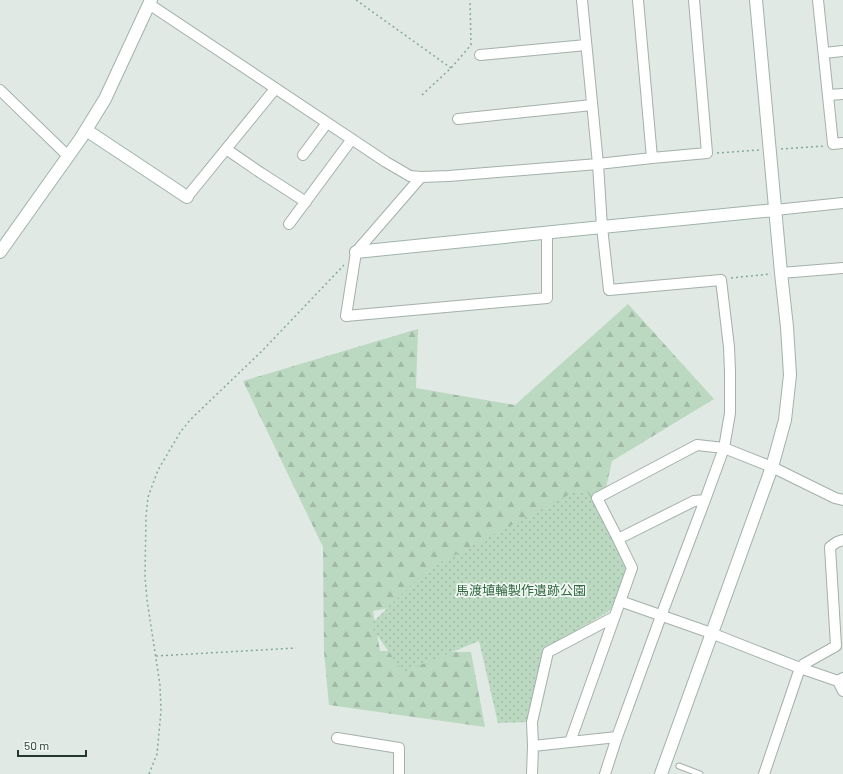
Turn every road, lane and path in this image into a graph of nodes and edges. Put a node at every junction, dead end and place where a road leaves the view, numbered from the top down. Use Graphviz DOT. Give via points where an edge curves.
graph roads {
  1 [pos="356,0"];
  2 [pos="470,0"];
  3 [pos="582,0"];
  4 [pos="638,0"];
  5 [pos="694,0"];
  6 [pos="756,0"];
  7 [pos="818,0"];
  8 [pos="150,2"];
  9 [pos="586,45"];
  10 [pos="843,51"];
  11 [pos="824,53"];
  12 [pos="480,55"];
  13 [pos="450,68"];
  14 [pos="275,89"];
  15 [pos="0,90"];
  16 [pos="843,94"];
  17 [pos="422,95"];
  18 [pos="828,95"];
  19 [pos="592,105"];
  20 [pos="458,119"];
  21 [pos="327,122"];
  22 [pos="86,130"];
  23 [pos="352,140"];
  24 [pos="838,143"];
  25 [pos="226,149"];
  26 [pos="769,150"];
  27 [pos="707,153"];
  28 [pos="302,155"];
  29 [pos="68,156"];
  30 [pos="652,158"];
  31 [pos="598,164"];
  32 [pos="421,177"];
  33 [pos="187,197"];
  34 [pos="306,202"];
  35 [pos="843,203"];
  36 [pos="775,210"];
  37 [pos="290,224"];
  38 [pos="602,227"];
  39 [pos="547,232"];
  40 [pos="0,252"];
  41 [pos="356,252"];
  42 [pos="843,268"];
  43 [pos="781,273"];
  44 [pos="721,280"];
  45 [pos="724,448"];
  46 [pos="772,467"];
  47 [pos="843,490"];
  48 [pos="839,499"];
  49 [pos="705,500"];
  50 [pos="618,539"];
  51 [pos="843,540"];
  52 [pos="620,601"];
  53 [pos="661,616"];
  54 [pos="614,617"];
  55 [pos="711,634"];
  56 [pos="296,648"];
  57 [pos="839,648"];
  58 [pos="156,656"];
  59 [pos="800,668"];
  60 [pos="840,679"];
  61 [pos="843,691"];
  62 [pos="617,737"];
  63 [pos="337,738"];
  64 [pos="570,742"];
  65 [pos="533,746"];
  66 [pos="679,766"];
  67 [pos="149,774"];
  68 [pos="399,774"];
  69 [pos="532,774"];
  70 [pos="605,774"];
  71 [pos="661,774"];
  72 [pos="700,774"];
  73 [pos="764,774"];
  1 -- 13 [label="path"];
  2 -- 13 [label="path" via="471,45"];
  3 -- 9 [label="street"];
  4 -- 30 [label="street"];
  5 -- 27 [label="street"];
  6 -- 26 [label="street"];
  7 -- 11 [label="street"];
  8 -- 14 [label="street"];
  8 -- 22 [label="street" via="105,99"];
  9 -- 12 [label="street"];
  9 -- 19 [label="street"];
  10 -- 11 [label="street"];
  11 -- 18 [label="street"];
  13 -- 17 [label="path"];
  14 -- 21 [label="street"];
  14 -- 25 [label="street"];
  15 -- 29 [label="street"];
  16 -- 18 [label="street"];
  18 -- 24 [label="street"];
  19 -- 20 [label="street"];
  19 -- 31 [label="street"];
  21 -- 23 [label="street"];
  21 -- 28 [label="street"];
  22 -- 29 [label="street"];
  22 -- 33 [label="street"];
  23 -- 32 [label="street" via="410,176"];
  23 -- 34 [label="street"];
  24 -- 26 [label="path"];
  25 -- 33 [label="street"];
  25 -- 34 [label="street"];
  26 -- 27 [label="path"];
  26 -- 36 [label="street"];
  27 -- 30 [label="street"];
  29 -- 40 [label="street"];
  30 -- 31 [label="street"];
  31 -- 32 [label="street"];
  31 -- 38 [label="street"];
  32 -- 41 [label="street"];
  34 -- 37 [label="street"];
  35 -- 36 [label="street"];
  36 -- 38 [label="street"];
  36 -- 43 [label="street"];
  38 -- 39 [label="street"];
  38 -- 44 [label="street" via="609,290"];
  39 -- 41 [label="street"];
  39 -- 41 [label="street" via="547,298 346,316"];
  41 -- 58 [label="path" via="262,351 191,419 158,470 148,497 145,577"];
  42 -- 43 [label="street"];
  43 -- 44 [label="path"];
  43 -- 46 [label="street" via="790,375 785,420"];
  44 -- 45 [label="street" via="730,372 730,413"];
  45 -- 46 [label="street"];
  45 -- 49 [label="street"];
  45 -- 50 [label="street" via="697,445 597,498"];
  46 -- 48 [label="street"];
  46 -- 55 [label="street"];
  47 -- 48 [label="street"];
  49 -- 50 [label="street" via="694,501"];
  49 -- 53 [label="street"];
  50 -- 52 [label="street" via="632,568"];
  51 -- 57 [label="street" via="830,547"];
  52 -- 53 [label="street"];
  52 -- 54 [label="street"];
  53 -- 55 [label="street"];
  53 -- 62 [label="street"];
  54 -- 64 [label="street"];
  54 -- 65 [label="street" via="548,652 532,722"];
  55 -- 59 [label="street"];
  55 -- 71 [label="street"];
  56 -- 58 [label="path"];
  57 -- 59 [label="street"];
  58 -- 67 [label="path" via="161,711 157,754"];
  59 -- 60 [label="street"];
  59 -- 73 [label="street"];
  60 -- 61 [label="street"];
  62 -- 64 [label="street"];
  62 -- 70 [label="street"];
  63 -- 68 [label="street" via="399,748"];
  64 -- 65 [label="street"];
  65 -- 69 [label="street"];
  66 -- 72 [label="lane"];
}
